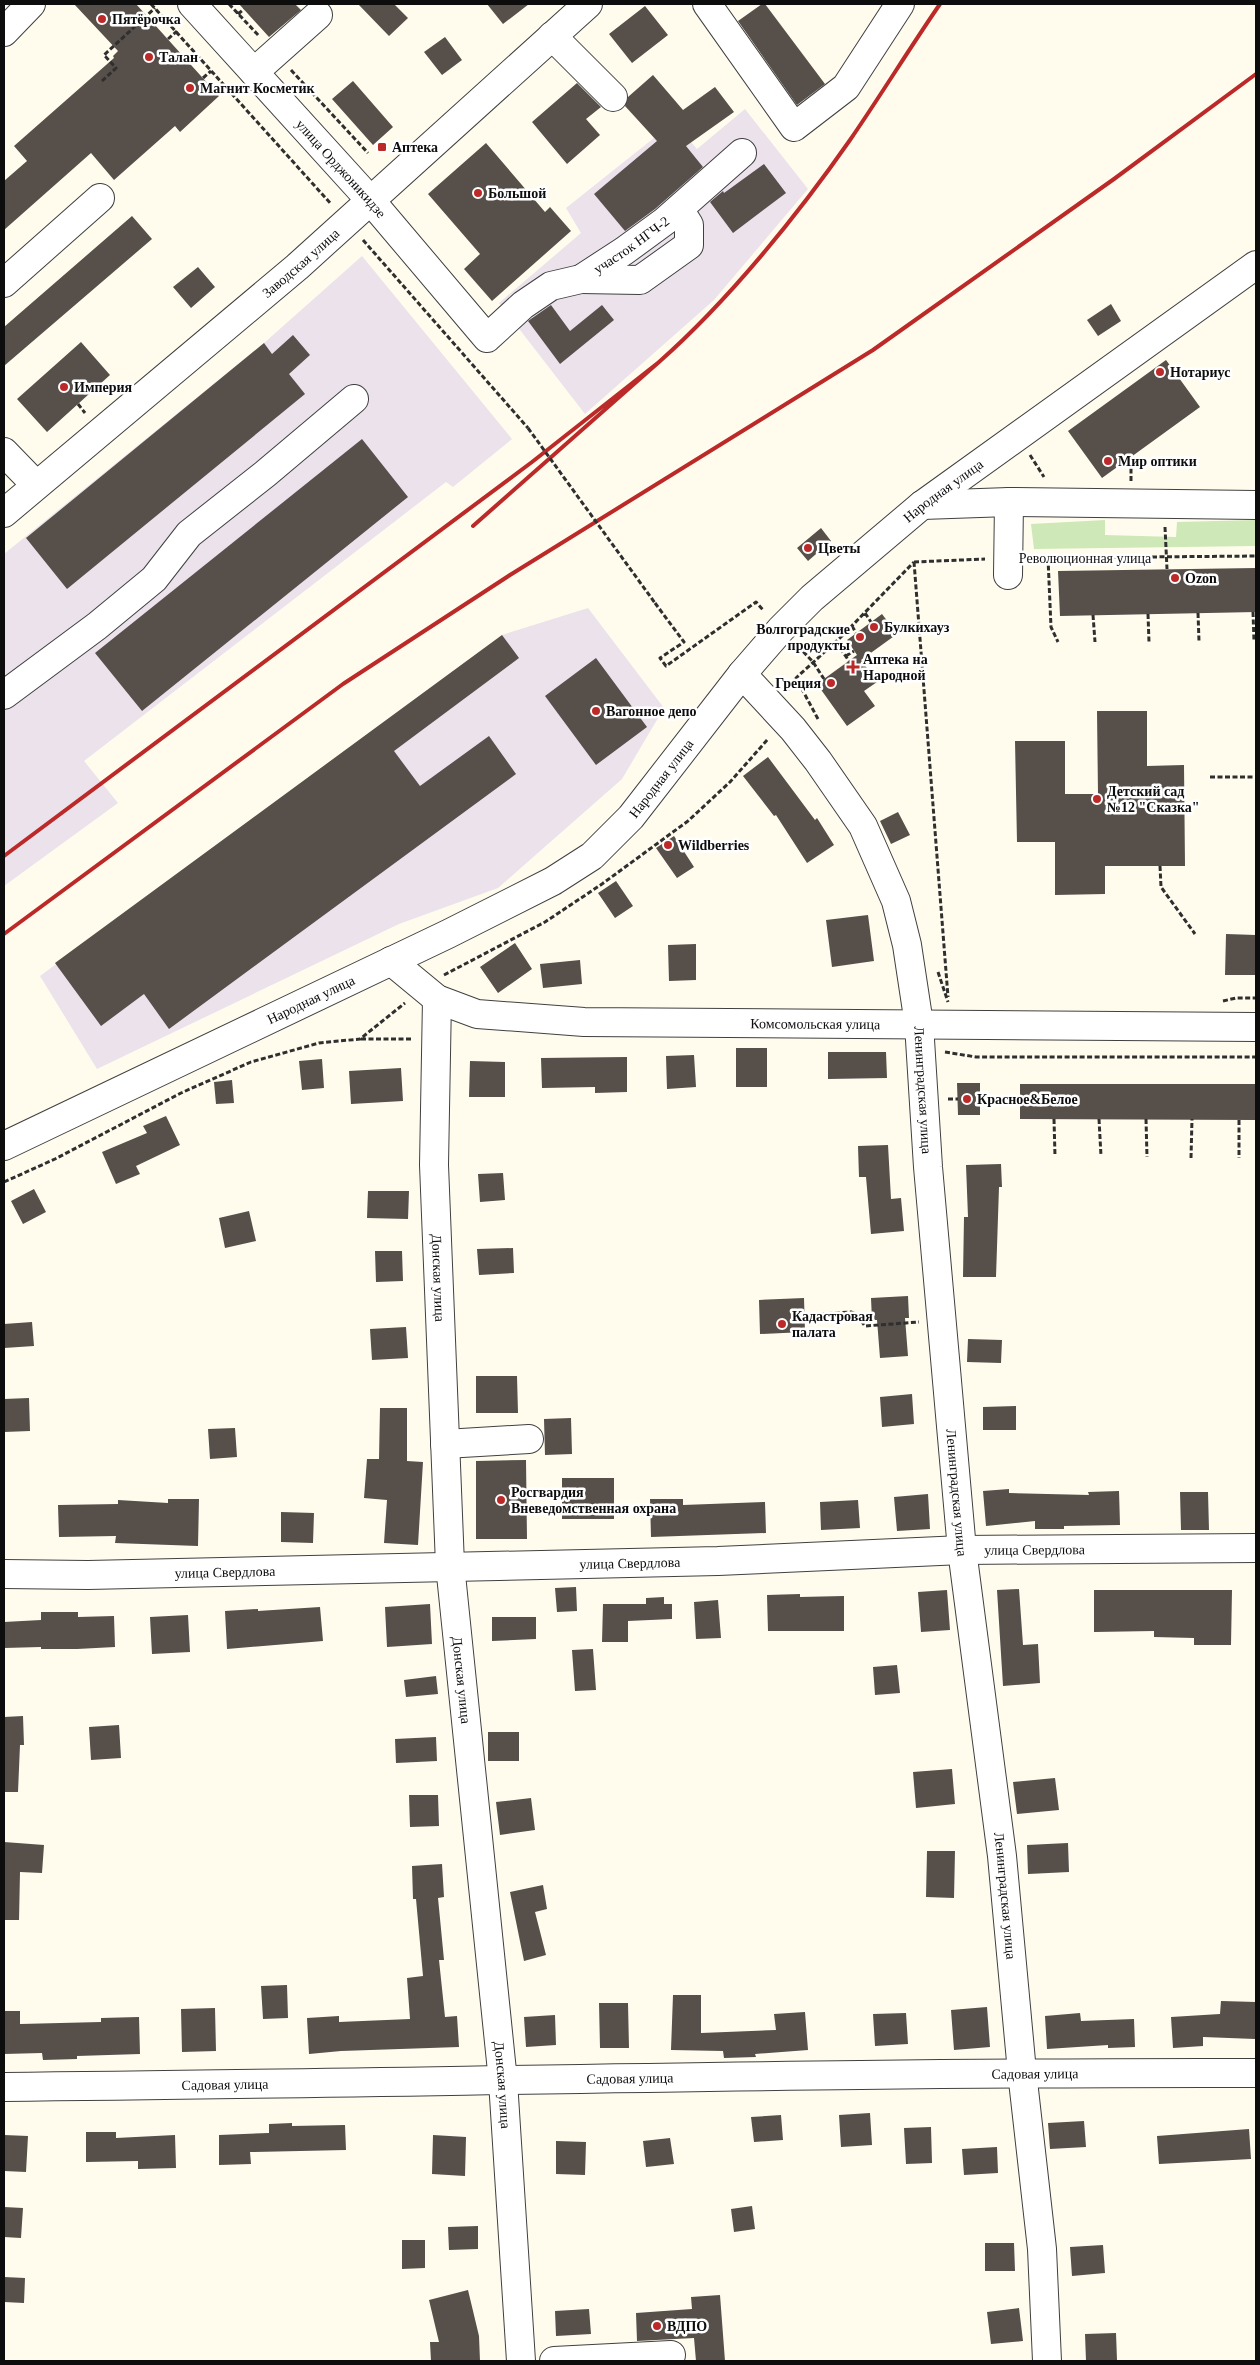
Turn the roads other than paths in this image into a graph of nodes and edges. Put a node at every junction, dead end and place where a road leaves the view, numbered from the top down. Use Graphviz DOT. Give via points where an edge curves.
graph roads {
  1 [pos="31,4"];
  2 [pos="192,4"];
  3 [pos="588,4"];
  4 [pos="707,4"];
  5 [pos="900,4"];
  6 [pos="318,16"];
  7 [pos="4,32"];
  8 [pos="552,36"];
  9 [pos="254,72"];
  10 [pos="613,97"];
  11 [pos="742,153"];
  12 [pos="100,198"];
  13 [pos="371,201"];
  14 [pos="1256,265"];
  15 [pos="4,283"];
  16 [pos="487,338"];
  17 [pos="354,399"];
  18 [pos="4,452"];
  19 [pos="36,485"];
  20 [pos="1008,502"];
  21 [pos="922,505"];
  22 [pos="1256,505"];
  23 [pos="4,513"];
  24 [pos="1008,566"];
  25 [pos="742,674"];
  26 [pos="4,695"];
  27 [pos="391,961"];
  28 [pos="437,999"];
  29 [pos="919,1024"];
  30 [pos="1256,1026"];
  31 [pos="4,1146"];
  32 [pos="528,1438"];
  33 [pos="445,1444"];
  34 [pos="1256,1548"];
  35 [pos="962,1550"];
  36 [pos="450,1565"];
  37 [pos="4,1574"];
  38 [pos="1022,2072"];
  39 [pos="1256,2073"];
  40 [pos="502,2081"];
  41 [pos="4,2087"];
  42 [pos="672,2355"];
  43 [pos="521,2361"];
  44 [pos="554,2361"];
  45 [pos="1047,2361"];
  1 -- 7 [label="street"];
  2 -- 9 [label="street, улица Орджоникидзе"];
  3 -- 8 [label="street, Заводская улица"];
  4 -- 5 [label="street" via="794,127 846,88"];
  6 -- 9 [label="street"];
  8 -- 10 [label="street"];
  8 -- 13 [label="street, Заводская улица"];
  9 -- 13 [label="street, улица Орджоникидзе"];
  11 -- 16 [label="street, участок НГЧ-2" via="624,251 581,279 551,286 523,305"];
  12 -- 15 [label="street"];
  13 -- 16 [label="street, улица Орджоникидзе"];
  13 -- 19 [label="street, Заводская улица" via="298,267"];
  14 -- 21 [label="street, Народная улица"];
  17 -- 26 [label="street" via="189,534 154,579"];
  18 -- 19 [label="street"];
  19 -- 23 [label="street, Заводская улица"];
  20 -- 21 [label="street"];
  20 -- 22 [label="street"];
  20 -- 24 [label="street"];
  21 -- 25 [label="street, Народная улица" via="812,598"];
  25 -- 27 [label="street, Народная улица" via="631,817 592,856 552,880"];
  25 -- 29 [label="street, Ленинградская улица" via="818,761 863,826 896,901 907,945"];
  27 -- 28 [label="street, Комсомольская улица"];
  27 -- 31 [label="street, Народная улица"];
  28 -- 29 [label="street, Комсомольская улица" via="477,1014 584,1022"];
  28 -- 33 [label="street, Донская улица" via="434,1166"];
  29 -- 30 [label="street, Комсомольская улица"];
  29 -- 35 [label="street, Ленинградская улица" via="927,1160"];
  32 -- 33 [label="street"];
  33 -- 36 [label="street, Донская улица"];
  34 -- 35 [label="street, улица Свердлова"];
  35 -- 36 [label="street, улица Свердлова" via="718,1561"];
  35 -- 38 [label="street, Ленинградская улица" via="1002,1856"];
  36 -- 37 [label="street, улица Свердлова" via="88,1575"];
  36 -- 40 [label="street, Донская улица"];
  38 -- 39 [label="street, Садовая улица"];
  38 -- 40 [label="street, Садовая улица"];
  38 -- 45 [label="street, Ленинградская улица" via="1042,2249"];
  40 -- 41 [label="street, Садовая улица"];
  40 -- 43 [label="street, Донская улица"];
  42 -- 44 [label="street"];
}
